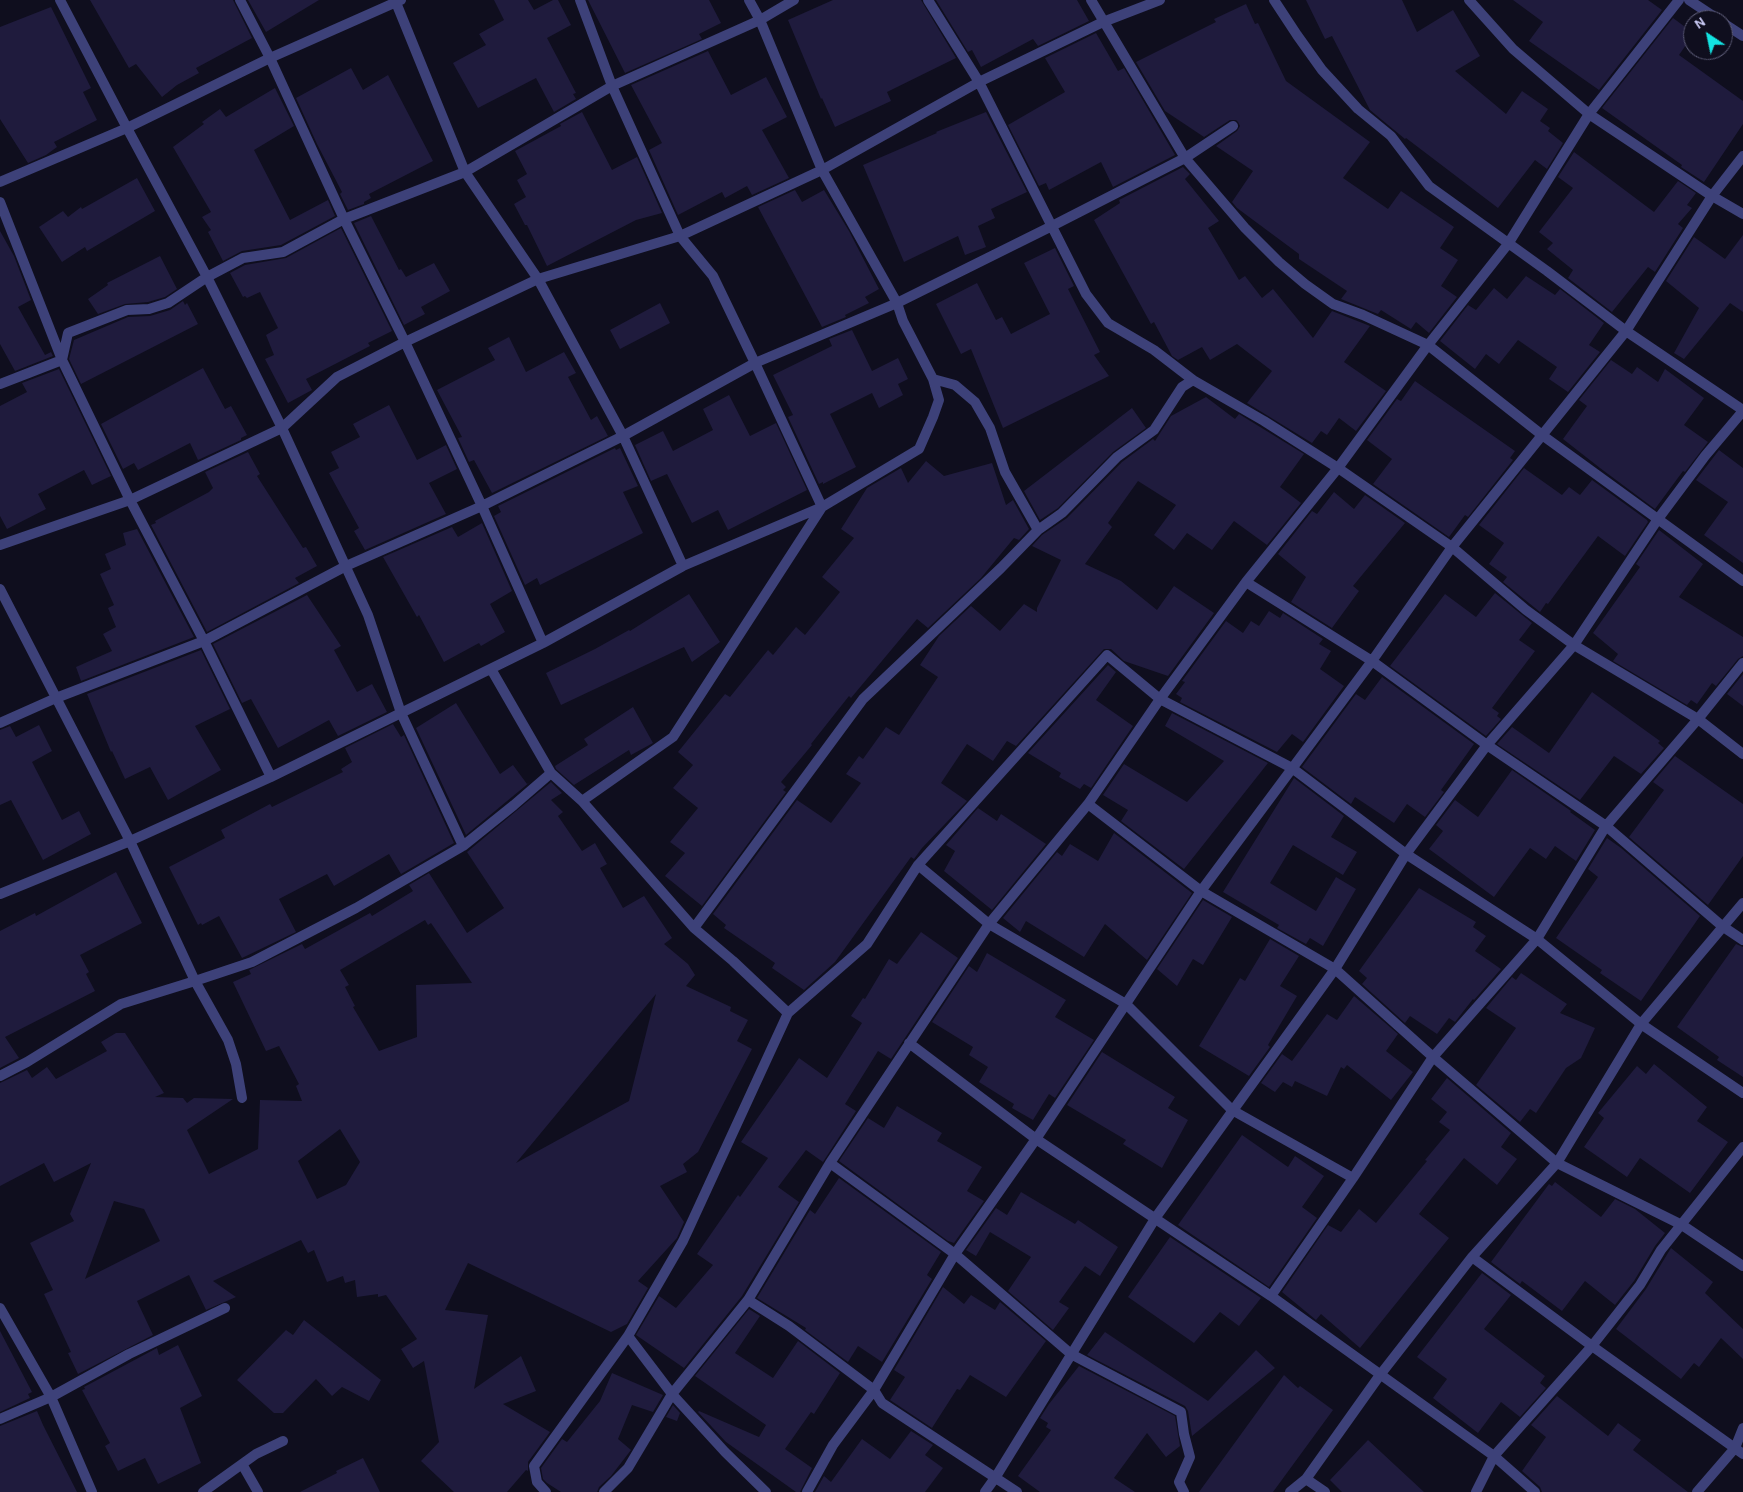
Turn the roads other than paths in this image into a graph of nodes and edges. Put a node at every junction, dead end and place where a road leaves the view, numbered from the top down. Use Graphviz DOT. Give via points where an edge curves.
graph roads {
  1 [pos="60,0"];
  2 [pos="240,0"];
  3 [pos="580,0"];
  4 [pos="749,0"];
  5 [pos="794,0"];
  6 [pos="928,0"];
  7 [pos="1091,0"];
  8 [pos="1160,0"];
  9 [pos="1274,0"];
  10 [pos="1469,0"];
  11 [pos="1679,0"];
  12 [pos="1689,0"];
  13 [pos="398,1"];
  14 [pos="1704,10"];
  15 [pos="760,20"];
  16 [pos="1103,22"];
  17 [pos="270,58"];
  18 [pos="979,82"];
  19 [pos="612,86"];
  20 [pos="1589,114"];
  21 [pos="1233,126"];
  22 [pos="127,128"];
  23 [pos="1743,156"];
  24 [pos="1185,158"];
  25 [pos="822,170"];
  26 [pos="465,172"];
  27 [pos="0,182"];
  28 [pos="1712,196"];
  29 [pos="0,202"];
  30 [pos="1743,214"];
  31 [pos="344,219"];
  32 [pos="1052,226"];
  33 [pos="680,236"];
  34 [pos="1508,244"];
  35 [pos="207,276"];
  36 [pos="538,279"];
  37 [pos="897,302"];
  38 [pos="1626,331"];
  39 [pos="406,342"];
  40 [pos="1428,345"];
  41 [pos="62,360"];
  42 [pos="756,363"];
  43 [pos="934,379"];
  44 [pos="1193,380"];
  45 [pos="0,384"];
  46 [pos="1743,410"];
  47 [pos="282,428"];
  48 [pos="1542,435"];
  49 [pos="623,436"];
  50 [pos="1338,468"];
  51 [pos="130,500"];
  52 [pos="482,506"];
  53 [pos="822,507"];
  54 [pos="1658,519"];
  55 [pos="1038,530"];
  56 [pos="0,545"];
  57 [pos="1452,547"];
  58 [pos="346,566"];
  59 [pos="684,566"];
  60 [pos="1743,581"];
  61 [pos="1246,582"];
  62 [pos="0,589"];
  63 [pos="204,641"];
  64 [pos="543,643"];
  65 [pos="1574,645"];
  66 [pos="1372,661"];
  67 [pos="1743,663"];
  68 [pos="491,669"];
  69 [pos="56,698"];
  70 [pos="1160,700"];
  71 [pos="401,713"];
  72 [pos="1698,719"];
  73 [pos="0,723"];
  74 [pos="1487,745"];
  75 [pos="1743,754"];
  76 [pos="1292,768"];
  77 [pos="551,773"];
  78 [pos="272,777"];
  79 [pos="582,801"];
  80 [pos="1088,804"];
  81 [pos="1606,826"];
  82 [pos="130,841"];
  83 [pos="463,846"];
  84 [pos="1406,854"];
  85 [pos="918,866"];
  86 [pos="1201,891"];
  87 [pos="0,894"];
  88 [pos="1743,903"];
  89 [pos="989,924"];
  90 [pos="1722,926"];
  91 [pos="694,928"];
  92 [pos="1537,939"];
  93 [pos="1743,940"];
  94 [pos="1335,970"];
  95 [pos="196,981"];
  96 [pos="1126,1004"];
  97 [pos="788,1013"];
  98 [pos="1641,1024"];
  99 [pos="909,1042"];
  100 [pos="1433,1057"];
  101 [pos="0,1076"];
  102 [pos="1743,1093"];
  103 [pos="242,1098"];
  104 [pos="1232,1110"];
  105 [pos="1036,1139"];
  106 [pos="1743,1147"];
  107 [pos="830,1163"];
  108 [pos="1557,1163"];
  109 [pos="1353,1178"];
  110 [pos="1156,1217"];
  111 [pos="1682,1225"];
  112 [pos="956,1254"];
  113 [pos="1472,1257"];
  114 [pos="1743,1266"];
  115 [pos="1271,1296"];
  116 [pos="748,1300"];
  117 [pos="0,1308"];
  118 [pos="225,1308"];
  119 [pos="628,1336"];
  120 [pos="1592,1346"];
  121 [pos="1072,1354"];
  122 [pos="1380,1374"];
  123 [pos="874,1390"];
  124 [pos="672,1394"];
  125 [pos="51,1397"];
  126 [pos="0,1419"];
  127 [pos="1743,1428"];
  128 [pos="282,1441"];
  129 [pos="1739,1451"];
  130 [pos="1494,1456"];
  131 [pos="242,1464"];
  132 [pos="995,1478"];
  133 [pos="1306,1479"];
  134 [pos="92,1492"];
  135 [pos="203,1492"];
  136 [pos="258,1492"];
  137 [pos="546,1492"];
  138 [pos="604,1492"];
  139 [pos="766,1492"];
  140 [pos="807,1492"];
  141 [pos="985,1492"];
  142 [pos="1017,1492"];
  143 [pos="1184,1492"];
  144 [pos="1290,1492"];
  145 [pos="1325,1492"];
  146 [pos="1476,1492"];
  147 [pos="1535,1492"];
  148 [pos="1698,1492"];
  1 -- 22 [label="street"];
  2 -- 17 [label="street"];
  3 -- 19 [label="street"];
  4 -- 15 [label="street"];
  5 -- 15 [label="street"];
  6 -- 18 [label="street"];
  7 -- 16 [label="street"];
  8 -- 16 [label="street"];
  9 -- 34 [label="street" via="1322,70 1358,109 1391,136 1429,186"];
  10 -- 20 [label="street" via="1513,49"];
  11 -- 20 [label="street"];
  12 -- 14 [label="street"];
  13 -- 17 [label="street"];
  13 -- 26 [label="street"];
  15 -- 19 [label="street"];
  15 -- 25 [label="street"];
  16 -- 18 [label="street"];
  16 -- 24 [label="street"];
  17 -- 22 [label="street"];
  17 -- 31 [label="street"];
  18 -- 25 [label="street"];
  18 -- 32 [label="street"];
  19 -- 26 [label="street"];
  19 -- 33 [label="street"];
  20 -- 28 [label="street"];
  20 -- 34 [label="street"];
  21 -- 24 [label="street"];
  22 -- 27 [label="street"];
  22 -- 35 [label="street"];
  23 -- 28 [label="street"];
  24 -- 32 [label="street"];
  24 -- 40 [label="street" via="1245,228 1305,284 1333,304"];
  25 -- 33 [label="street"];
  25 -- 37 [label="street"];
  26 -- 31 [label="street"];
  26 -- 36 [label="street"];
  28 -- 30 [label="street"];
  28 -- 38 [label="street"];
  29 -- 41 [label="street"];
  31 -- 35 [label="street" via="283,252 244,258"];
  31 -- 39 [label="street"];
  32 -- 37 [label="street"];
  32 -- 44 [label="street" via="1086,294 1108,323 1154,350"];
  33 -- 36 [label="street"];
  33 -- 42 [label="street" via="713,276"];
  34 -- 38 [label="street"];
  34 -- 40 [label="street"];
  35 -- 41 [label="street" via="168,303 149,309 127,310 68,333"];
  35 -- 47 [label="street"];
  36 -- 39 [label="street"];
  36 -- 49 [label="street"];
  37 -- 42 [label="street"];
  37 -- 43 [label="street" via="903,321"];
  38 -- 46 [label="street"];
  38 -- 48 [label="street"];
  39 -- 47 [label="street" via="337,377"];
  39 -- 52 [label="street"];
  40 -- 48 [label="street"];
  40 -- 50 [label="street"];
  41 -- 45 [label="street"];
  41 -- 51 [label="street"];
  42 -- 49 [label="street"];
  42 -- 53 [label="street"];
  43 -- 53 [label="street" via="939,400 918,449"];
  43 -- 55 [label="street" via="955,384 975,402 990,428 1005,472"];
  44 -- 50 [label="street"];
  44 -- 55 [label="street" via="1182,387 1154,430 1117,457 1062,513"];
  46 -- 54 [label="street"];
  47 -- 51 [label="street"];
  47 -- 58 [label="street"];
  48 -- 54 [label="street"];
  48 -- 57 [label="street"];
  49 -- 52 [label="street"];
  49 -- 59 [label="street"];
  50 -- 57 [label="street"];
  50 -- 61 [label="street"];
  51 -- 56 [label="street"];
  51 -- 63 [label="street"];
  52 -- 58 [label="street"];
  52 -- 64 [label="street"];
  53 -- 59 [label="street"];
  53 -- 79 [label="street" via="673,737"];
  54 -- 60 [label="street"];
  54 -- 65 [label="street"];
  55 -- 91 [label="street" via="863,698"];
  57 -- 65 [label="street" via="1526,610"];
  57 -- 66 [label="street"];
  58 -- 63 [label="street"];
  58 -- 71 [label="street" via="368,616"];
  59 -- 64 [label="street"];
  61 -- 66 [label="street"];
  61 -- 70 [label="street"];
  62 -- 69 [label="street"];
  63 -- 69 [label="street"];
  63 -- 78 [label="street"];
  64 -- 68 [label="street"];
  65 -- 72 [label="street"];
  65 -- 74 [label="street"];
  66 -- 74 [label="street"];
  66 -- 76 [label="street"];
  67 -- 72 [label="street"];
  68 -- 71 [label="street"];
  68 -- 77 [label="street"];
  69 -- 73 [label="street"];
  69 -- 82 [label="street"];
  70 -- 76 [label="street"];
  70 -- 80 [label="street"];
  70 -- 85 [label="street" via="1107,655"];
  71 -- 78 [label="street"];
  71 -- 83 [label="street"];
  72 -- 75 [label="street"];
  72 -- 81 [label="street"];
  74 -- 81 [label="street"];
  74 -- 84 [label="street"];
  76 -- 84 [label="street"];
  76 -- 86 [label="street"];
  77 -- 79 [label="street"];
  77 -- 83 [label="street"];
  78 -- 82 [label="street"];
  79 -- 91 [label="street"];
  80 -- 86 [label="street"];
  80 -- 89 [label="street"];
  81 -- 90 [label="street"];
  81 -- 92 [label="street"];
  82 -- 87 [label="street"];
  82 -- 95 [label="street"];
  83 -- 95 [label="street" via="310,933 252,962"];
  84 -- 92 [label="street"];
  84 -- 94 [label="street"];
  85 -- 89 [label="street"];
  85 -- 97 [label="street" via="867,944"];
  86 -- 94 [label="street"];
  86 -- 96 [label="street"];
  88 -- 90 [label="street"];
  89 -- 96 [label="street"];
  89 -- 99 [label="street"];
  90 -- 93 [label="street"];
  90 -- 98 [label="street"];
  91 -- 97 [label="street"];
  92 -- 98 [label="street"];
  92 -- 100 [label="street"];
  94 -- 100 [label="street"];
  94 -- 104 [label="street"];
  95 -- 101 [label="street" via="121,1004"];
  95 -- 103 [label="street" via="228,1040"];
  96 -- 104 [label="street"];
  96 -- 105 [label="street"];
  97 -- 119 [label="street" via="682,1240"];
  98 -- 102 [label="street"];
  98 -- 108 [label="street"];
  99 -- 105 [label="street"];
  99 -- 107 [label="street"];
  100 -- 108 [label="street"];
  100 -- 109 [label="street"];
  104 -- 109 [label="street"];
  104 -- 110 [label="street"];
  105 -- 110 [label="street"];
  105 -- 112 [label="street"];
  106 -- 111 [label="street"];
  107 -- 112 [label="street"];
  107 -- 116 [label="street"];
  108 -- 111 [label="street"];
  108 -- 113 [label="street"];
  109 -- 115 [label="street"];
  110 -- 115 [label="street"];
  110 -- 121 [label="street"];
  111 -- 114 [label="street"];
  111 -- 120 [label="street"];
  112 -- 121 [label="street"];
  112 -- 123 [label="street"];
  113 -- 120 [label="street"];
  113 -- 122 [label="street"];
  115 -- 122 [label="street"];
  116 -- 123 [label="street" via="789,1326"];
  116 -- 124 [label="street"];
  117 -- 125 [label="street"];
  118 -- 125 [label="street" via="137,1350"];
  119 -- 124 [label="street"];
  119 -- 137 [label="street" via="534,1466 537,1482"];
  120 -- 129 [label="street"];
  120 -- 130 [label="street"];
  121 -- 132 [label="street"];
  121 -- 143 [label="street" via="1181,1412 1190,1457 1179,1482"];
  122 -- 130 [label="street"];
  122 -- 133 [label="street"];
  123 -- 132 [label="street" via="882,1403"];
  123 -- 140 [label="street" via="833,1445"];
  124 -- 138 [label="street" via="628,1468"];
  124 -- 139 [label="street"];
  125 -- 126 [label="street"];
  125 -- 134 [label="street"];
  127 -- 129 [label="street"];
  128 -- 131 [label="street"];
  129 -- 148 [label="street"];
  130 -- 146 [label="street"];
  130 -- 147 [label="street"];
  131 -- 135 [label="street"];
  131 -- 136 [label="street"];
  132 -- 141 [label="street"];
  132 -- 142 [label="street"];
  133 -- 144 [label="street"];
  133 -- 145 [label="street"];
}
